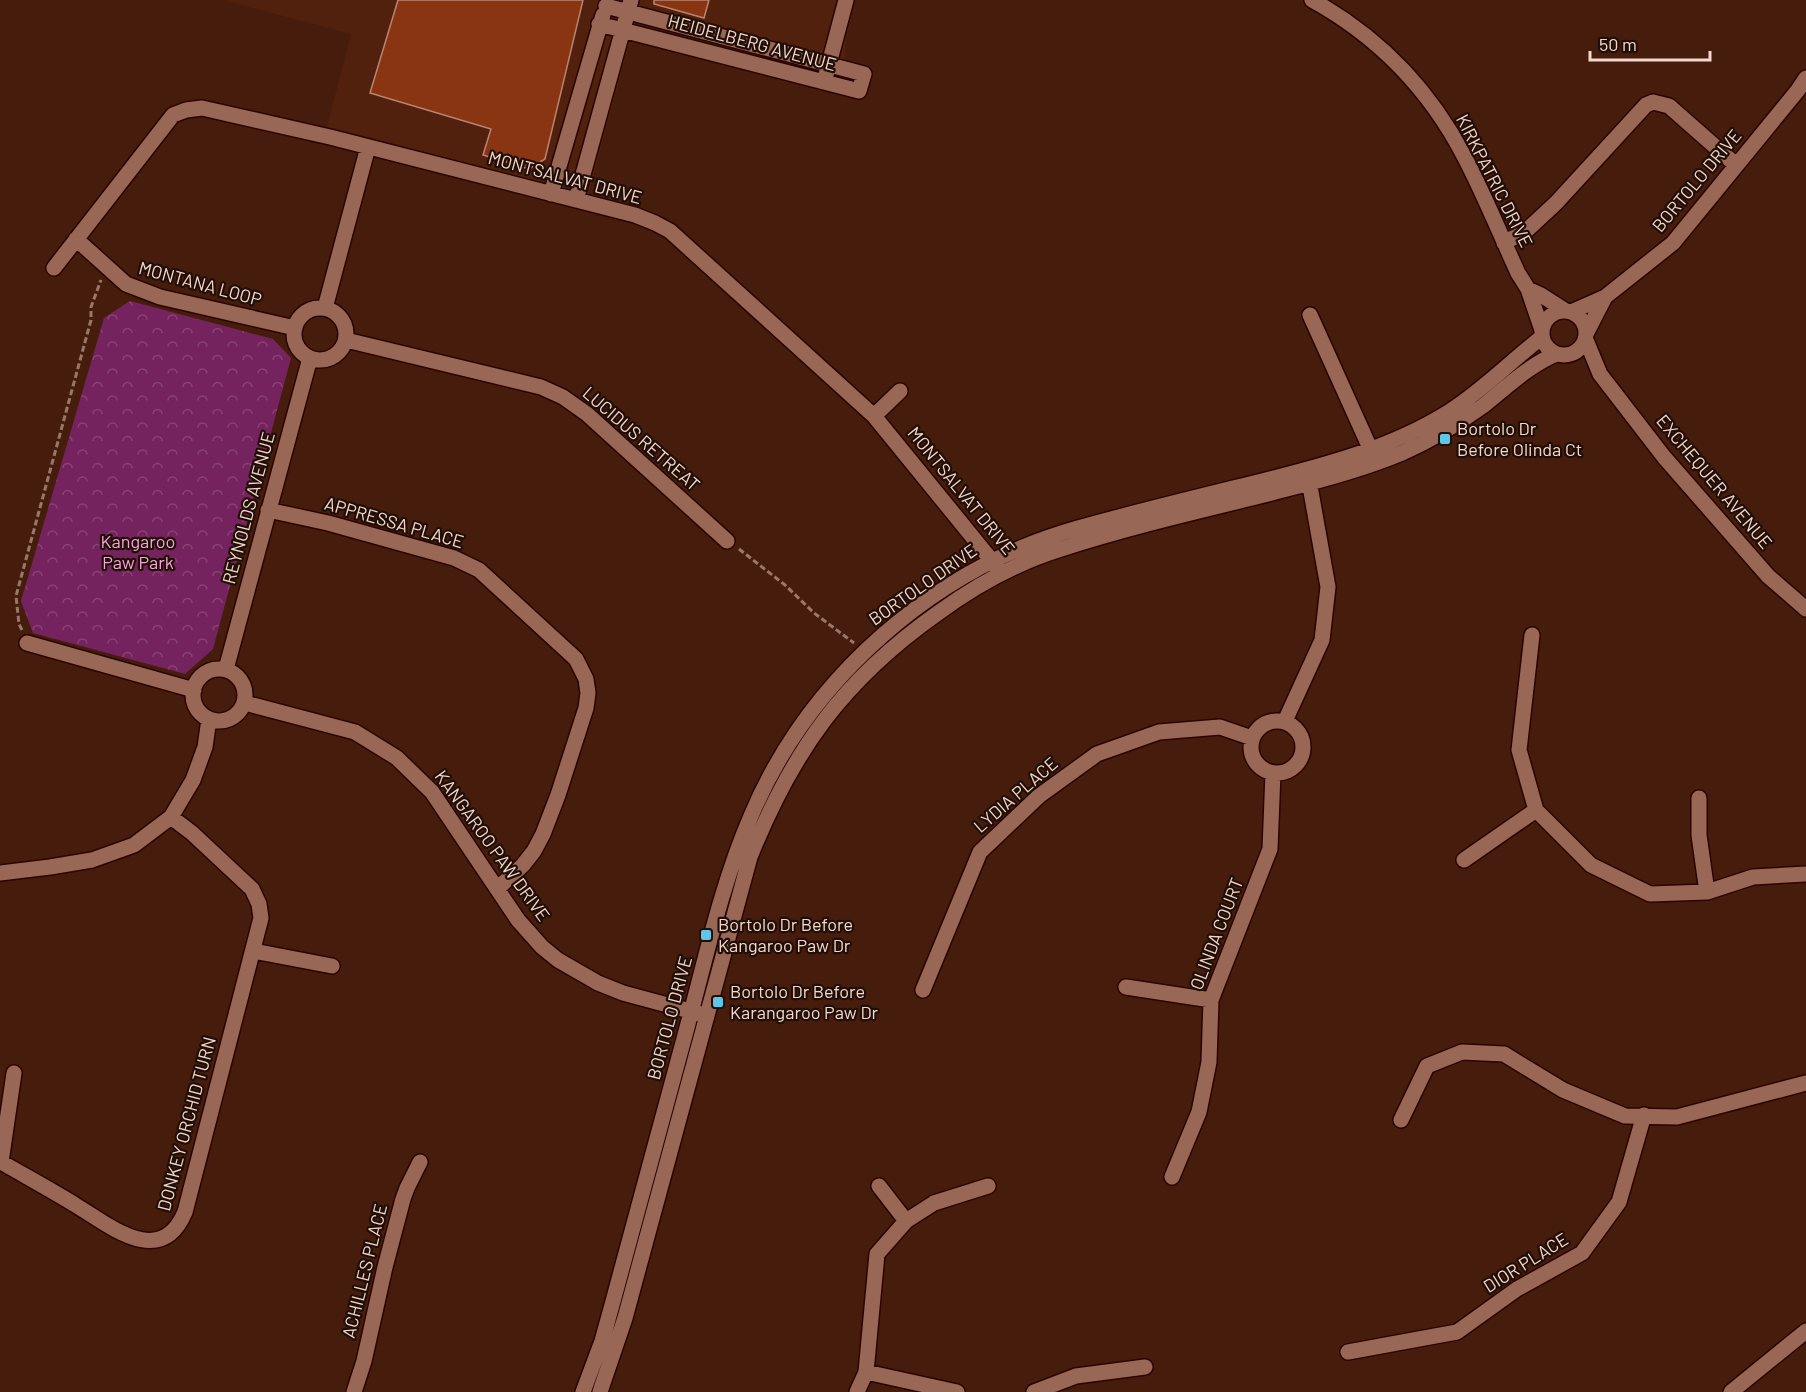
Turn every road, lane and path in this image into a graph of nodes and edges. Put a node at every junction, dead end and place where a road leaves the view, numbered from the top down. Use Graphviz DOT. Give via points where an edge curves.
graph roads {
  1 [pos="846,0"];
  2 [pos="1312,0"];
  3 [pos="607,3"];
  4 [pos="630,6"];
  5 [pos="599,24"];
  6 [pos="622,29"];
  7 [pos="828,66"];
  8 [pos="824,82"];
  9 [pos="1804,88"];
  10 [pos="368,147"];
  11 [pos="1736,165"];
  12 [pos="552,194"];
  13 [pos="576,200"];
  14 [pos="76,239"];
  15 [pos="1504,243"];
  16 [pos="106,266"];
  17 [pos="54,268"];
  18 [pos="1528,289"];
  19 [pos="1605,297"];
  20 [pos="325,308"];
  21 [pos="1568,311"];
  22 [pos="1310,315"];
  23 [pos="295,328"];
  24 [pos="1542,333"];
  25 [pos="1586,336"];
  26 [pos="346,340"];
  27 [pos="1562,355"];
  28 [pos="310,358"];
  29 [pos="1600,374"];
  30 [pos="900,391"];
  31 [pos="874,416"];
  32 [pos="1373,456"];
  33 [pos="1308,476"];
  34 [pos="268,510"];
  35 [pos="727,542"];
  36 [pos="997,566"];
  37 [pos="1806,609"];
  38 [pos="1532,636"];
  39 [pos="27,643"];
  40 [pos="857,645"];
  41 [pos="226,669"];
  42 [pos="194,690"];
  43 [pos="245,702"];
  44 [pos="209,719"];
  45 [pos="1285,722"];
  46 [pos="1252,738"];
  47 [pos="1273,773"];
  48 [pos="1699,798"];
  49 [pos="1536,810"];
  50 [pos="171,817"];
  51 [pos="1464,860"];
  52 [pos="0,873"];
  53 [pos="1806,874"];
  54 [pos="497,889"];
  55 [pos="1707,892"];
  56 [pos="254,951"];
  57 [pos="333,966"];
  58 [pos="1126,987"];
  59 [pos="923,990"];
  60 [pos="1211,1000"];
  61 [pos="699,1013"];
  62 [pos="14,1073"];
  63 [pos="1806,1083"];
  64 [pos="1644,1115"];
  65 [pos="1401,1120"];
  66 [pos="420,1162"];
  67 [pos="1172,1177"];
  68 [pos="879,1186"];
  69 [pos="988,1186"];
  70 [pos="906,1221"];
  71 [pos="1806,1331"];
  72 [pos="1348,1352"];
  73 [pos="1145,1366"];
  74 [pos="866,1372"];
  75 [pos="354,1392"];
  76 [pos="583,1392"];
  77 [pos="600,1392"];
  78 [pos="857,1392"];
  79 [pos="957,1392"];
  80 [pos="1034,1392"];
  81 [pos="1731,1392"];
  1 -- 7 [label="street"];
  2 -- 15 [label="street, KIRKPATRIC DRIVE" via="1380,46 1433,105 1464,157"];
  3 -- 4 [label="street, HEIDELBERG AVENUE"];
  3 -- 5 [label="street"];
  4 -- 6 [label="street"];
  4 -- 7 [label="street, HEIDELBERG AVENUE"];
  5 -- 6 [label="street, HEIDELBERG AVENUE"];
  5 -- 12 [label="street"];
  6 -- 8 [label="street, HEIDELBERG AVENUE"];
  6 -- 13 [label="street"];
  7 -- 8 [label="street"];
  7 -- 8 [label="street, HEIDELBERG AVENUE" via="864,74 860,92"];
  9 -- 11 [label="street, BORTOLO DRIVE"];
  10 -- 12 [label="street, MONTSALVAT DRIVE"];
  10 -- 14 [label="street, MONTSALVAT DRIVE" via="202,108 186,110 172,115"];
  10 -- 20 [label="street"];
  11 -- 15 [label="street" via="1669,105 1653,102 1527,230"];
  11 -- 19 [label="street, BORTOLO DRIVE" via="1673,243"];
  12 -- 13 [label="street, MONTSALVAT DRIVE"];
  13 -- 31 [label="street, MONTSALVAT DRIVE" via="635,215 670,231"];
  14 -- 16 [label="street, MONTANA LOOP"];
  14 -- 17 [label="street, MONTSALVAT DRIVE"];
  15 -- 18 [label="street, KIRKPATRIC DRIVE"];
  16 -- 23 [label="street, MONTANA LOOP" via="126,284 160,297"];
  16 -- 39 [label="path" via="91,307 91,320 16,596 19,624"];
  18 -- 21 [label="street"];
  18 -- 24 [label="street, KIRKPATRIC DRIVE"];
  19 -- 21 [label="street, BORTOLO DRIVE"];
  19 -- 25 [label="street, BORTOLO DRIVE"];
  20 -- 23 [label="street" via="309,310"];
  20 -- 26 [label="street" via="340,316"];
  21 -- 24 [label="street" via="1548,318"];
  21 -- 25 [label="street" via="1582,319"];
  22 -- 32 [label="street"];
  23 -- 28 [label="street" via="297,346"];
  24 -- 27 [label="street" via="1546,347"];
  24 -- 32 [label="street, BORTOLO DRIVE" via="1501,372 1451,410"];
  25 -- 27 [label="street" via="1579,350"];
  25 -- 29 [label="street, EXCHEQUER AVENUE"];
  26 -- 28 [label="street" via="336,355 328,359"];
  26 -- 35 [label="street, LUCIDUS RETREAT" via="541,387 562,397 587,414"];
  27 -- 29 [label="street, EXCHEQUER AVENUE"];
  27 -- 32 [label="street, BORTOLO DRIVE" via="1533,365 1460,422 1403,453"];
  28 -- 34 [label="street, REYNOLDS AVENUE"];
  29 -- 37 [label="street, EXCHEQUER AVENUE" via="1664,457 1768,576"];
  30 -- 31 [label="street"];
  31 -- 36 [label="street, MONTSALVAT DRIVE"];
  32 -- 33 [label="street, BORTOLO DRIVE"];
  33 -- 36 [label="street, BORTOLO DRIVE" via="1056,534"];
  33 -- 45 [label="street" via="1328,587 1322,640"];
  34 -- 41 [label="street, REYNOLDS AVENUE"];
  34 -- 54 [label="street, APPRESSA PLACE" via="454,558 479,570 576,659 586,680 586,708 562,785 534,851"];
  35 -- 40 [label="path"];
  36 -- 61 [label="street, BORTOLO DRIVE" via="866,672 815,732 776,795 750,857"];
  38 -- 49 [label="street" via="1519,750"];
  39 -- 42 [label="street"];
  41 -- 42 [label="street" via="211,669 198,678"];
  41 -- 43 [label="street" via="242,681"];
  42 -- 44 [label="street" via="194,704"];
  43 -- 44 [label="street" via="233,717"];
  43 -- 54 [label="street, KANGAROO PAW DRIVE" via="355,732 397,758 432,792"];
  44 -- 50 [label="street" via="205,747 193,780"];
  45 -- 46 [label="street" via="1270,721"];
  45 -- 47 [label="street" via="1300,734 1304,747 1292,769"];
  46 -- 47 [label="street" via="1252,756 1258,765"];
  46 -- 59 [label="street, LYDIA PLACE" via="1220,727 1159,732 1097,754 1039,796 980,852"];
  47 -- 60 [label="street, OLINDA COURT" via="1270,849"];
  48 -- 55 [label="street" via="1699,835"];
  49 -- 51 [label="street"];
  49 -- 55 [label="street" via="1591,865 1650,894"];
  50 -- 52 [label="street" via="134,845 92,860"];
  50 -- 56 [label="street, DONKEY ORCHID TURN" via="252,889 261,918"];
  53 -- 55 [label="street" via="1753,877"];
  54 -- 61 [label="street, KANGAROO PAW DRIVE" via="542,947 579,974 623,993"];
  56 -- 57 [label="street"];
  56 -- 62 [label="street, DONKEY ORCHID TURN" via="185,1212 172,1233 146,1241 133,1238 2,1162"];
  58 -- 60 [label="street"];
  60 -- 67 [label="street, OLINDA COURT" via="1209,1062 1199,1112"];
  61 -- 76 [label="street, BORTOLO DRIVE" via="602,1341"];
  61 -- 77 [label="street, BORTOLO DRIVE" via="625,1318"];
  63 -- 64 [label="street" via="1677,1117"];
  64 -- 65 [label="street" via="1625,1116 1563,1090 1504,1054 1461,1052 1427,1066"];
  64 -- 72 [label="street, DIOR PLACE" via="1619,1202 1582,1253 1517,1290 1457,1332"];
  66 -- 75 [label="street, ACHILLES PLACE" via="406,1188"];
  68 -- 70 [label="street"];
  69 -- 70 [label="street" via="934,1203"];
  70 -- 74 [label="street" via="877,1254"];
  71 -- 81 [label="street"];
  73 -- 80 [label="street" via="1076,1376"];
  74 -- 78 [label="street"];
  74 -- 79 [label="street"];
}
